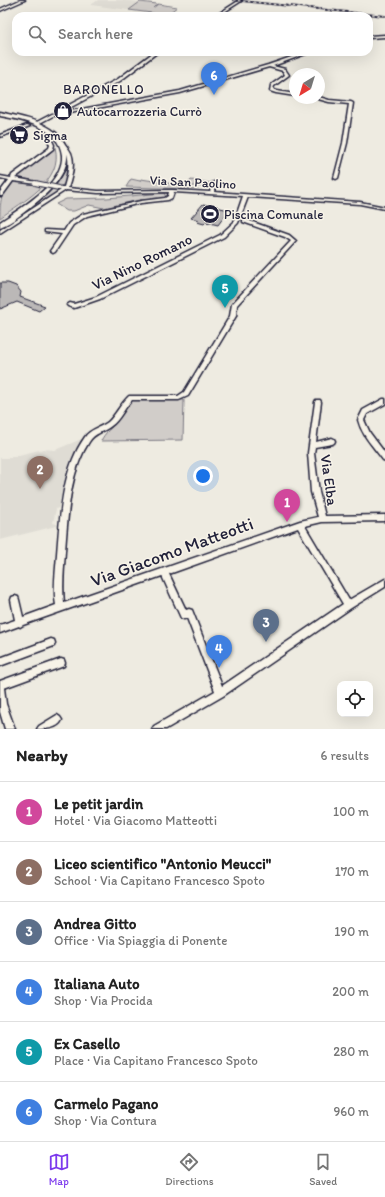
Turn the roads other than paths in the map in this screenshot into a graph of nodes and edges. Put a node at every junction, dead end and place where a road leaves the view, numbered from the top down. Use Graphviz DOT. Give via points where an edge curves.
graph roads {
  1 [pos="19,0"];
  2 [pos="23,0"];
  3 [pos="242,0"];
  4 [pos="0,9"];
  5 [pos="222,12"];
  6 [pos="385,36"];
  7 [pos="373,37"];
  8 [pos="151,56"];
  9 [pos="298,56"];
  10 [pos="269,66"];
  11 [pos="289,94"];
  12 [pos="325,100"];
  13 [pos="0,115"];
  14 [pos="53,115"];
  15 [pos="37,122"];
  16 [pos="28,126"];
  17 [pos="47,134"];
  18 [pos="0,136"];
  19 [pos="62,143"];
  20 [pos="0,177"];
  21 [pos="336,178"];
  22 [pos="11,179"];
  23 [pos="214,183"];
  24 [pos="65,189"];
  25 [pos="172,190"];
  26 [pos="212,193"];
  27 [pos="0,195"];
  28 [pos="246,195"];
  29 [pos="385,208"];
  30 [pos="0,221"];
  31 [pos="245,221"];
  32 [pos="0,225"];
  33 [pos="47,230"];
  34 [pos="0,232"];
  35 [pos="64,233"];
  36 [pos="53,250"];
  37 [pos="70,305"];
  38 [pos="385,401"];
  39 [pos="318,402"];
  40 [pos="332,441"];
  41 [pos="312,445"];
  42 [pos="385,458"];
  43 [pos="385,518"];
  44 [pos="322,519"];
  45 [pos="300,524"];
  46 [pos="164,572"];
  47 [pos="385,583"];
  48 [pos="15,600"];
  49 [pos="348,605"];
  50 [pos="61,608"];
  51 [pos="20,623"];
  52 [pos="0,630"];
  53 [pos="51,643"];
  54 [pos="0,662"];
  55 [pos="62,663"];
  56 [pos="0,685"];
  57 [pos="0,690"];
  58 [pos="220,693"];
  59 [pos="57,720"];
  60 [pos="10,729"];
  61 [pos="42,729"];
  62 [pos="157,729"];
  1 -- 4 [label="main road"];
  2 -- 4 [label="main road"];
  3 -- 5 [label="street"];
  6 -- 7 [label="street"];
  8 -- 14 [label="street" via="119,80"];
  9 -- 10 [label="street"];
  10 -- 11 [label="street" via="284,70 287,75 272,86 271,90"];
  10 -- 14 [label="street" via="172,94"];
  12 -- 21 [label="street" via="351,103 346,143"];
  13 -- 17 [label="main road" via="27,123"];
  13 -- 19 [label="main road" via="38,125 52,132"];
  14 -- 15 [label="street"];
  16 -- 18 [label="street"];
  17 -- 22 [label="street" via="51,149"];
  17 -- 30 [label="main road" via="55,141 59,150 60,161 57,170 40,191"];
  19 -- 24 [label="street" via="70,160"];
  19 -- 32 [label="main road" via="64,161 56,180 45,192"];
  20 -- 22 [label="street, Via San Paolino"];
  22 -- 24 [label="street, Via San Paolino, bridge"];
  22 -- 27 [label="street"];
  23 -- 26 [label="street"];
  24 -- 25 [label="street, Via San Paolino" via="108,192"];
  24 -- 34 [label="street"];
  25 -- 26 [label="street, Via San Paolino"];
  25 -- 35 [label="street" via="166,200 141,202 85,215"];
  26 -- 28 [label="street, Via San Paolino"];
  28 -- 29 [label="street, Via San Paolino" via="360,203"];
  28 -- 37 [label="street, Via Nino Romano" via="236,223 222,236 98,298"];
  31 -- 50 [label="street" via="294,241 234,305 233,316 186,394 179,398 131,398 111,423 88,439 74,469 65,514 60,578"];
  33 -- 35 [label="street"];
  35 -- 36 [label="street"];
  38 -- 42 [label="street" via="365,412 361,420 362,426"];
  39 -- 41 [label="street, Via Elba"];
  40 -- 41 [label="street, Via Elba"];
  41 -- 44 [label="street, Via Elba" via="315,492"];
  43 -- 44 [label="street, Via Giacomo Matteotti"];
  44 -- 45 [label="street, Via Giacomo Matteotti"];
  45 -- 46 [label="street, Via Giacomo Matteotti"];
  45 -- 49 [label="street"];
  46 -- 50 [label="street, Via Giacomo Matteotti"];
  46 -- 58 [label="street" via="184,615 189,613"];
  47 -- 49 [label="street"];
  48 -- 51 [label="street"];
  49 -- 58 [label="street"];
  50 -- 51 [label="street, Via Giacomo Matteotti"];
  51 -- 52 [label="street, Via Giacomo Matteotti"];
  53 -- 54 [label="street"];
  55 -- 56 [label="street"];
  57 -- 60 [label="street"];
  58 -- 62 [label="street"];
  59 -- 61 [label="street"];
}
